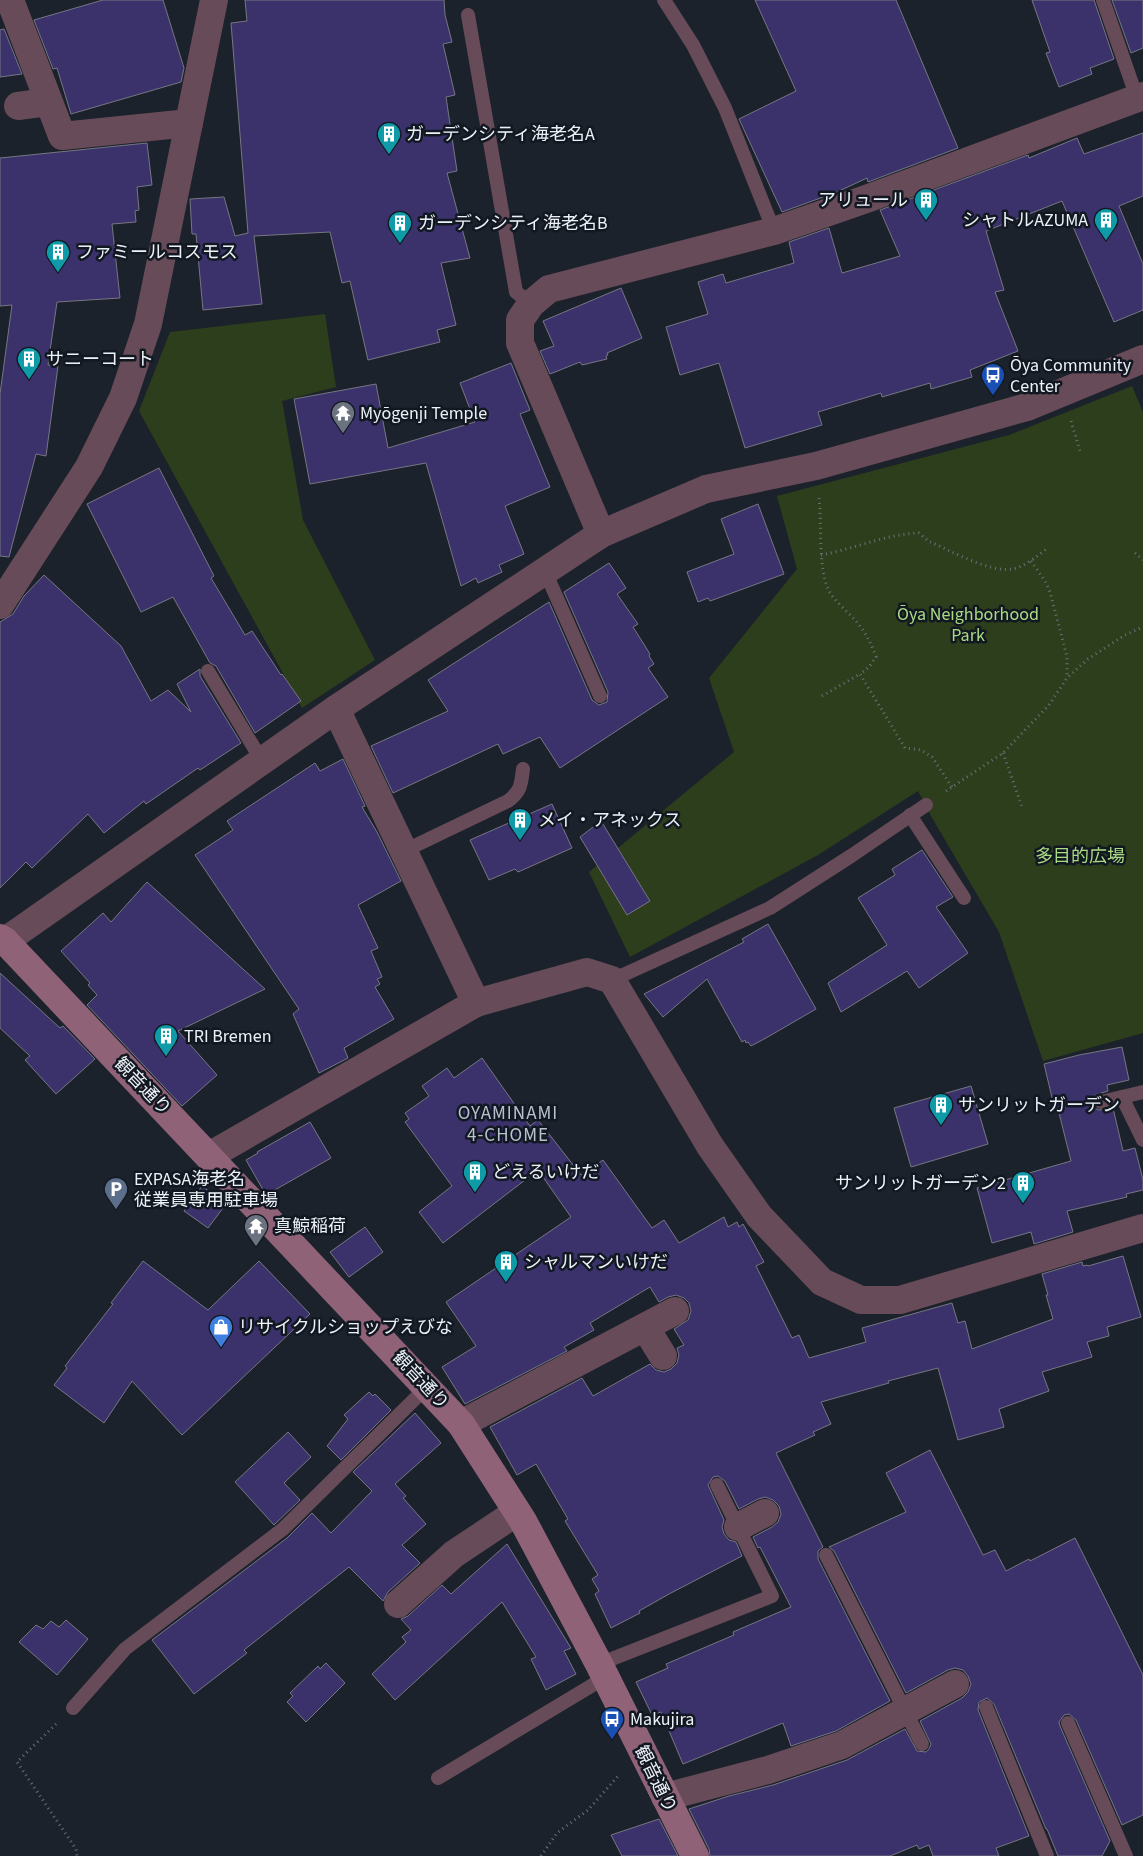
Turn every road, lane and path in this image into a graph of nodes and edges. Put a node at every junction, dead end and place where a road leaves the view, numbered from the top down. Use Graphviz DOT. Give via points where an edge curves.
graph roads {
  1 [pos="10,0"];
  2 [pos="214,0"];
  3 [pos="664,0"];
  4 [pos="1103,0"];
  5 [pos="468,15"];
  6 [pos="1140,97"];
  7 [pos="48,102"];
  8 [pos="18,106"];
  9 [pos="189,123"];
  10 [pos="774,231"];
  11 [pos="531,304"];
  12 [pos="1143,359"];
  13 [pos="816,466"];
  14 [pos="601,534"];
  15 [pos="1048,548"];
  16 [pos="1135,553"];
  17 [pos="821,555"];
  18 [pos="1031,560"];
  19 [pos="1143,560"];
  20 [pos="545,571"];
  21 [pos="0,605"];
  22 [pos="1143,628"];
  23 [pos="208,672"];
  24 [pos="860,674"];
  25 [pos="1066,678"];
  26 [pos="600,696"];
  27 [pos="822,696"];
  28 [pos="336,709"];
  29 [pos="1003,753"];
  30 [pos="262,761"];
  31 [pos="522,769"];
  32 [pos="952,787"];
  33 [pos="926,804"];
  34 [pos="1022,807"];
  35 [pos="910,815"];
  36 [pos="404,851"];
  37 [pos="964,898"];
  38 [pos="2,939"];
  39 [pos="612,980"];
  40 [pos="476,1003"];
  41 [pos="1143,1092"];
  42 [pos="1122,1097"];
  43 [pos="1101,1102"];
  44 [pos="1143,1140"];
  45 [pos="210,1156"];
  46 [pos="1143,1228"];
  47 [pos="675,1311"];
  48 [pos="645,1327"];
  49 [pos="663,1356"];
  50 [pos="428,1387"];
  51 [pos="461,1424"];
  52 [pos="718,1484"];
  53 [pos="517,1512"];
  54 [pos="766,1513"];
  55 [pos="738,1527"];
  56 [pos="826,1555"];
  57 [pos="398,1604"];
  58 [pos="602,1670"];
  59 [pos="955,1684"];
  60 [pos="986,1707"];
  61 [pos="73,1708"];
  62 [pos="905,1710"];
  63 [pos="1068,1723"];
  64 [pos="922,1744"];
  65 [pos="644,1754"];
  66 [pos="438,1778"];
  67 [pos="665,1797"];
  68 [pos="77,1856"];
  69 [pos="541,1856"];
  70 [pos="695,1856"];
  71 [pos="1047,1856"];
  72 [pos="1126,1856"];
  1 -- 7 [label="street"];
  2 -- 9 [label="street"];
  3 -- 10 [label="lane" via="725,108"];
  4 -- 6 [label="lane"];
  5 -- 11 [label="lane" via="516,292"];
  6 -- 10 [label="street"];
  7 -- 8 [label="street"];
  7 -- 9 [label="street" via="62,136"];
  9 -- 21 [label="street" via="148,324 123,398 88,467"];
  10 -- 11 [label="street" via="549,289"];
  11 -- 14 [label="street" via="520,320 520,343"];
  12 -- 13 [label="street" via="1027,407"];
  13 -- 14 [label="street" via="706,489"];
  13 -- 17 [label="path"];
  14 -- 20 [label="street"];
  15 -- 18 [label="path"];
  16 -- 19 [label="path"];
  17 -- 18 [label="path" via="919,533 928,541 995,570 1014,569"];
  17 -- 24 [label="path" via="828,590 869,639 876,657"];
  18 -- 25 [label="path" via="1050,592 1067,657"];
  20 -- 26 [label="lane"];
  20 -- 28 [label="street"];
  22 -- 25 [label="path" via="1125,635 1088,659"];
  23 -- 30 [label="lane"];
  24 -- 27 [label="path"];
  24 -- 32 [label="path" via="905,748 921,750 932,757"];
  25 -- 29 [label="path" via="1049,705"];
  28 -- 30 [label="street"];
  28 -- 36 [label="street"];
  29 -- 32 [label="path"];
  29 -- 34 [label="path"];
  30 -- 38 [label="street"];
  31 -- 36 [label="lane" via="517,793 508,801"];
  32 -- 33 [label="path"];
  33 -- 35 [label="lane"];
  35 -- 37 [label="lane"];
  35 -- 39 [label="lane" via="770,908"];
  36 -- 40 [label="street"];
  38 -- 45 [label="main road, 観音通り"];
  39 -- 40 [label="street" via="587,972"];
  39 -- 46 [label="street" via="710,1146 759,1216 822,1282 862,1300 900,1300"];
  40 -- 45 [label="street"];
  41 -- 42 [label="lane"];
  42 -- 43 [label="lane"];
  42 -- 44 [label="lane"];
  45 -- 50 [label="main road, 観音通り"];
  47 -- 48 [label="street"];
  48 -- 49 [label="street"];
  48 -- 51 [label="street"];
  50 -- 51 [label="main road, 観音通り"];
  50 -- 61 [label="lane" via="283,1530 125,1649"];
  51 -- 53 [label="main road, 観音通り"];
  52 -- 55 [label="lane"];
  53 -- 57 [label="street" via="454,1554"];
  53 -- 58 [label="main road, 観音通り"];
  54 -- 55 [label="street"];
  55 -- 58 [label="lane" via="772,1596"];
  56 -- 62 [label="lane"];
  58 -- 65 [label="main road, 観音通り"];
  58 -- 66 [label="lane"];
  59 -- 62 [label="street"];
  60 -- 71 [label="lane"];
  61 -- 68 [label="path" via="17,1762 76,1849"];
  62 -- 64 [label="lane"];
  62 -- 67 [label="street" via="842,1744 768,1770"];
  63 -- 72 [label="lane"];
  65 -- 67 [label="main road, 観音通り"];
  65 -- 69 [label="path" via="626,1768 588,1810 557,1833"];
  67 -- 70 [label="main road, 観音通り"];
}
